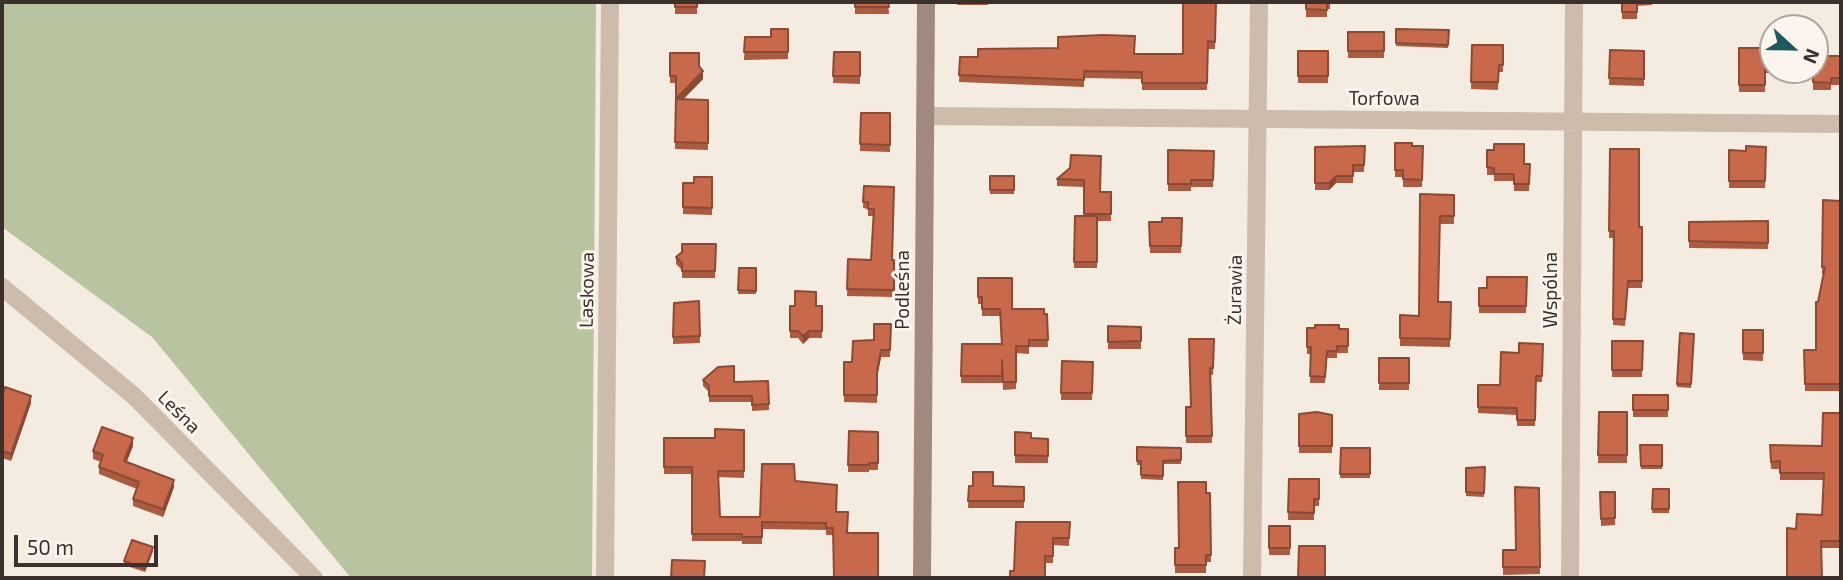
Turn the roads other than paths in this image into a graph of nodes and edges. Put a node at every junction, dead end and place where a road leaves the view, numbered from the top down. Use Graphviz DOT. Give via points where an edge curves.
graph roads {
  1 [pos="610,2"];
  2 [pos="926,2"];
  3 [pos="1259,2"];
  4 [pos="1574,2"];
  5 [pos="926,116"];
  6 [pos="1258,120"];
  7 [pos="1574,121"];
  8 [pos="1841,124"];
  9 [pos="2,287"];
  10 [pos="314,578"];
  11 [pos="605,578"];
  12 [pos="922,578"];
  13 [pos="1252,578"];
  14 [pos="1570,578"];
  1 -- 11 [label="street, Laskowa"];
  2 -- 5 [label="street, Podleśna"];
  3 -- 6 [label="street, Żurawia"];
  4 -- 7 [label="street, Wspólna"];
  5 -- 6 [label="street, Torfowa"];
  5 -- 12 [label="street, Podleśna"];
  6 -- 7 [label="street, Torfowa"];
  6 -- 13 [label="street, Żurawia"];
  7 -- 8 [label="street, Torfowa"];
  7 -- 14 [label="street, Wspólna"];
  9 -- 10 [label="street, Leśna" via="134,396"];
}
